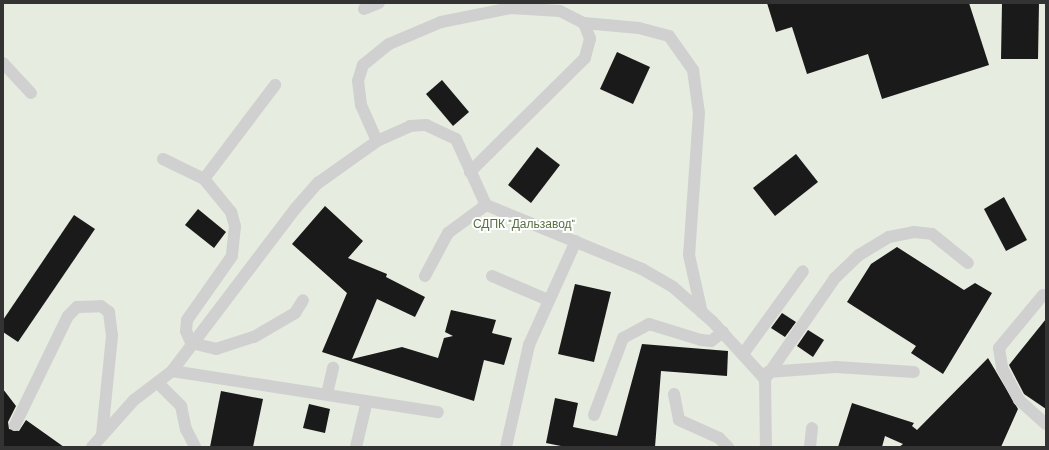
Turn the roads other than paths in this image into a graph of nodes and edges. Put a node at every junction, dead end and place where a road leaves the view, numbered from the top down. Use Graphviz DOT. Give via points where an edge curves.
graph roads {
  1 [pos="379,3"];
  2 [pos="364,9"];
  3 [pos="584,23"];
  4 [pos="3,63"];
  5 [pos="275,85"];
  6 [pos="31,93"];
  7 [pos="377,140"];
  8 [pos="163,159"];
  9 [pos="470,172"];
  10 [pos="204,179"];
  11 [pos="486,205"];
  12 [pos="576,241"];
  13 [pos="968,263"];
  14 [pos="803,271"];
  15 [pos="425,276"];
  16 [pos="492,276"];
  17 [pos="1043,295"];
  18 [pos="303,300"];
  19 [pos="548,300"];
  20 [pos="702,313"];
  21 [pos="723,332"];
  22 [pos="191,343"];
  23 [pos="742,354"];
  24 [pos="333,368"];
  25 [pos="172,371"];
  26 [pos="914,372"];
  27 [pos="766,375"];
  28 [pos="158,383"];
  29 [pos="327,394"];
  30 [pos="674,394"];
  31 [pos="367,402"];
  32 [pos="438,412"];
  33 [pos="594,415"];
  34 [pos="1046,424"];
  35 [pos="15,425"];
  36 [pos="812,428"];
  37 [pos="102,435"];
  38 [pos="92,447"];
  39 [pos="195,447"];
  40 [pos="356,447"];
  41 [pos="506,447"];
  42 [pos="728,447"];
  43 [pos="766,447"];
  44 [pos="810,447"];
  1 -- 2 [label="lane"];
  3 -- 7 [label="lane" via="560,11 512,8 442,22 389,44 363,66 358,81 361,105"];
  3 -- 9 [label="lane" via="590,39 585,58"];
  3 -- 20 [label="lane" via="639,28 669,36 693,70 699,113 689,255"];
  4 -- 6 [label="lane"];
  5 -- 10 [label="lane"];
  7 -- 9 [label="lane" via="410,126 426,125 442,130 456,139"];
  7 -- 22 [label="lane" via="318,183"];
  8 -- 10 [label="lane"];
  9 -- 11 [label="lane"];
  10 -- 22 [label="lane" via="231,212 235,226 232,256 188,320 186,331"];
  11 -- 12 [label="lane"];
  11 -- 15 [label="lane" via="448,233"];
  12 -- 19 [label="lane"];
  12 -- 20 [label="lane" via="642,269 673,287"];
  13 -- 27 [label="lane" via="932,234 914,232 889,237 860,255 835,278"];
  14 -- 23 [label="lane"];
  16 -- 19 [label="lane"];
  17 -- 34 [label="lane" via="999,348 1002,368 1019,400"];
  18 -- 22 [label="lane" via="295,313 254,338 216,349"];
  19 -- 41 [label="lane" via="529,345"];
  20 -- 21 [label="lane"];
  21 -- 23 [label="lane"];
  21 -- 33 [label="lane" via="711,341 701,340 649,324 629,334 619,344"];
  22 -- 25 [label="lane"];
  23 -- 27 [label="lane"];
  24 -- 29 [label="lane"];
  25 -- 28 [label="lane"];
  25 -- 29 [label="lane"];
  26 -- 27 [label="lane" via="836,367"];
  27 -- 43 [label="lane"];
  28 -- 37 [label="lane" via="134,400"];
  28 -- 39 [label="lane" via="181,406 186,429"];
  29 -- 31 [label="lane"];
  30 -- 42 [label="lane" via="679,420 719,438"];
  31 -- 32 [label="lane"];
  31 -- 40 [label="lane"];
  35 -- 37 [label="lane" via="68,316 77,307 101,306 109,312 112,336"];
  36 -- 44 [label="lane"];
  37 -- 38 [label="lane"];
}
